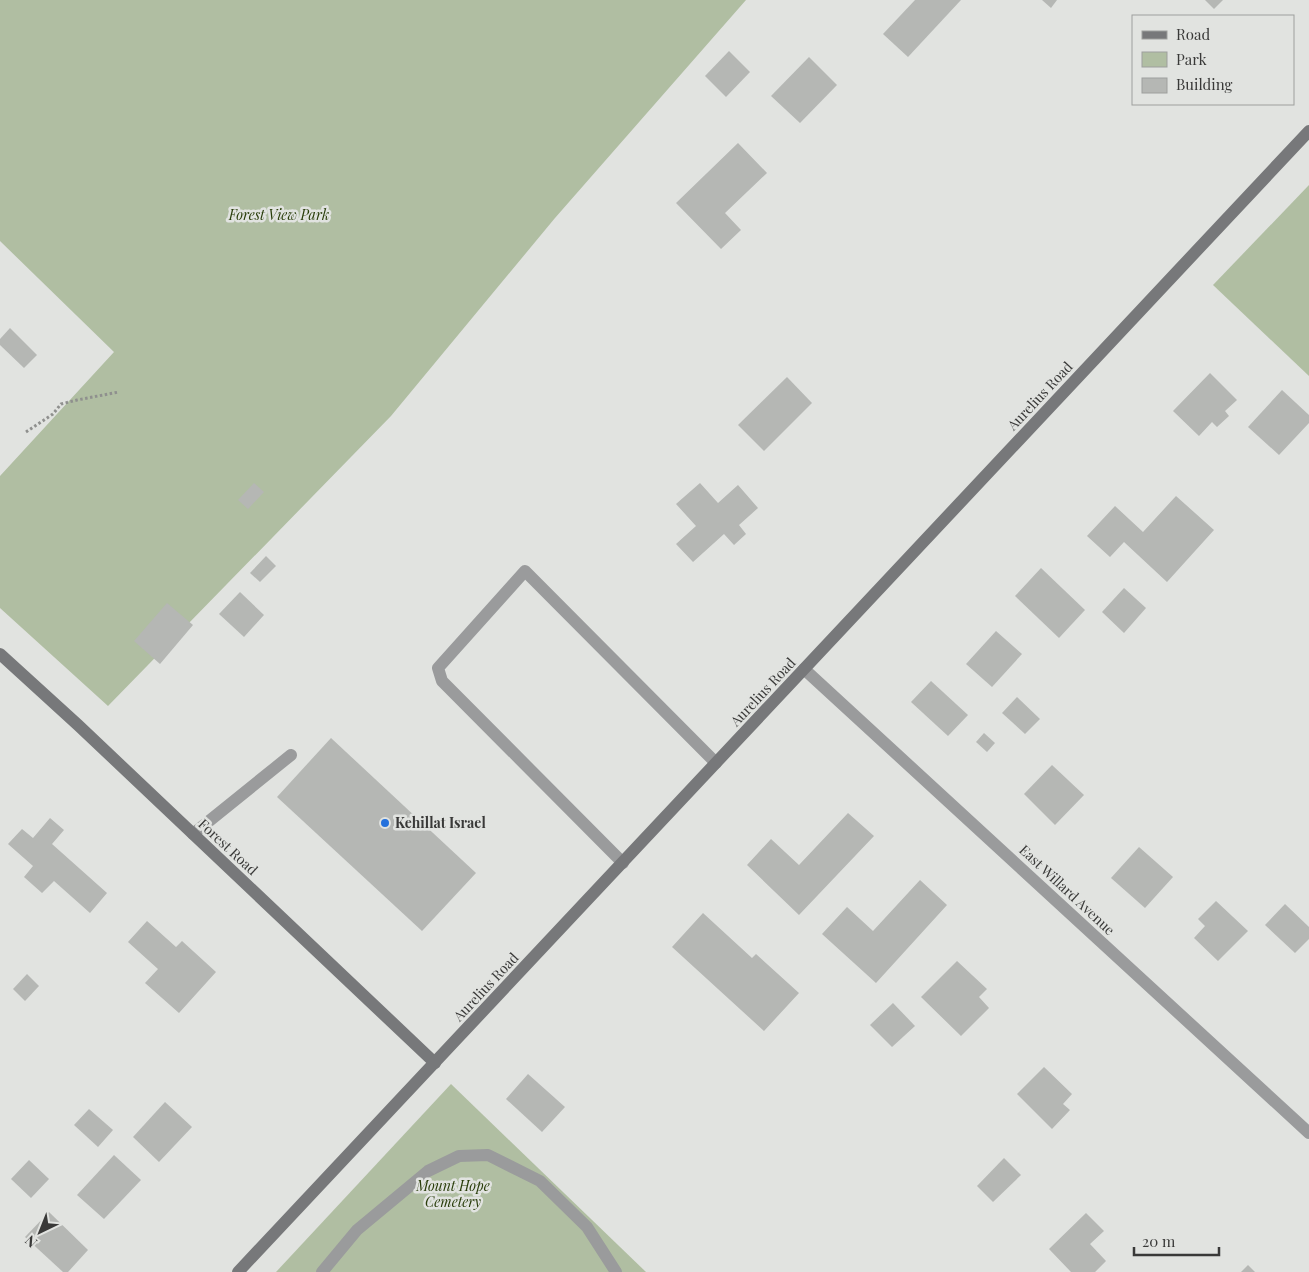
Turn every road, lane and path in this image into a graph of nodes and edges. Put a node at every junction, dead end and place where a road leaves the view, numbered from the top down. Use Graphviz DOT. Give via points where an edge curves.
graph roads {
  1 [pos="1309,131"];
  2 [pos="119,392"];
  3 [pos="26,432"];
  4 [pos="0,654"];
  5 [pos="804,669"];
  6 [pos="291,755"];
  7 [pos="716,763"];
  8 [pos="193,834"];
  9 [pos="623,862"];
  10 [pos="435,1063"];
  11 [pos="1309,1133"];
  12 [pos="238,1272"];
  13 [pos="322,1272"];
  14 [pos="616,1272"];
  1 -- 5 [label="street, Aurelius Road"];
  2 -- 3 [label="path" via="62,404"];
  4 -- 8 [label="street, Forest Road"];
  5 -- 7 [label="street, Aurelius Road"];
  5 -- 11 [label="street, East Willard Avenue"];
  6 -- 8 [label="street"];
  7 -- 9 [label="street, Aurelius Road"];
  7 -- 9 [label="street" via="525,571 438,668 442,681"];
  8 -- 10 [label="street, Forest Road"];
  9 -- 10 [label="street, Aurelius Road"];
  10 -- 12 [label="street, Aurelius Road"];
  13 -- 14 [label="street" via="357,1230 428,1171 459,1156 488,1156 540,1181 587,1227"];
}
